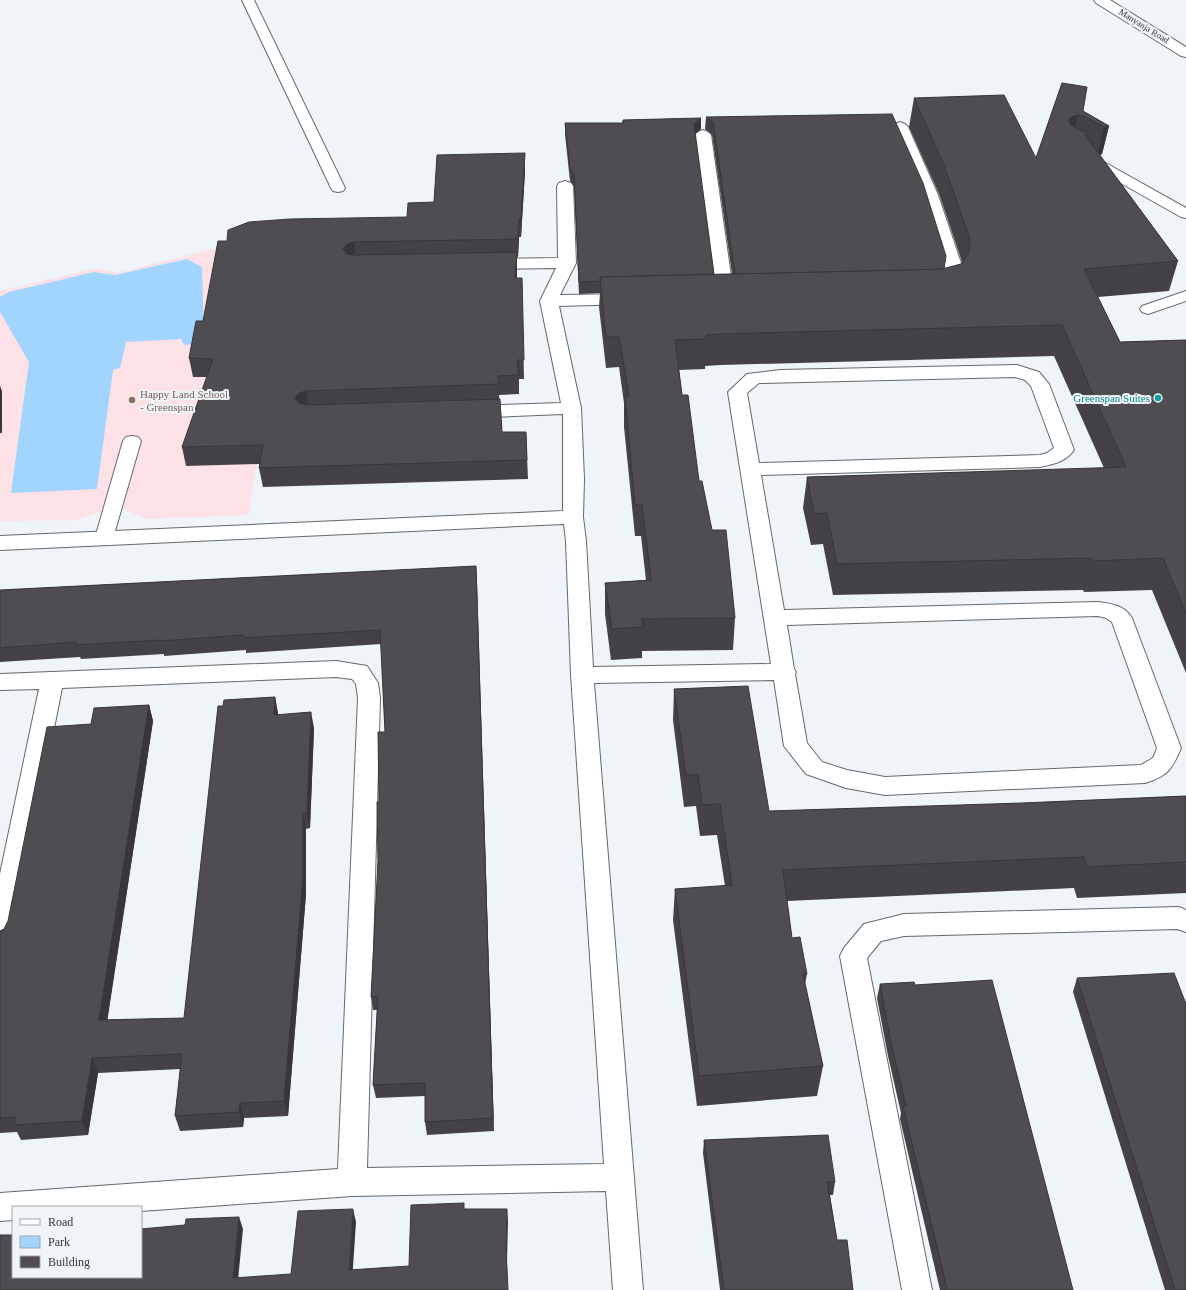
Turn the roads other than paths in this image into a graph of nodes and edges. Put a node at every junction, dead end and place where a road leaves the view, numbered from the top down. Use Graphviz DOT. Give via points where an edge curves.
graph roads {
  1 [pos="248,0"];
  2 [pos="1101,0"];
  3 [pos="1186,53"];
  4 [pos="900,127"];
  5 [pos="703,135"];
  6 [pos="1078,153"];
  7 [pos="565,186"];
  8 [pos="338,188"];
  9 [pos="1186,214"];
  10 [pos="567,263"];
  11 [pos="473,264"];
  12 [pos="930,293"];
  13 [pos="1186,296"];
  14 [pos="725,297"];
  15 [pos="645,299"];
  16 [pos="549,301"];
  17 [pos="1148,310"];
  18 [pos="572,408"];
  19 [pos="452,412"];
  20 [pos="132,441"];
  21 [pos="750,469"];
  22 [pos="573,517"];
  23 [pos="104,538"];
  24 [pos="0,543"];
  25 [pos="776,618"];
  26 [pos="785,672"];
  27 [pos="582,675"];
  28 [pos="52,680"];
  29 [pos="0,682"];
  30 [pos="1186,921"];
  31 [pos="0,936"];
  32 [pos="620,1177"];
  33 [pos="352,1182"];
  34 [pos="12,1206"];
  35 [pos="14,1206"];
  36 [pos="0,1207"];
  37 [pos="628,1290"];
  38 [pos="917,1290"];
  1 -- 8 [label="lane"];
  2 -- 3 [label="street, Manyanja Road"];
  4 -- 12 [label="street" via="930,195 954,269 953,282 949,289"];
  5 -- 14 [label="street"];
  6 -- 9 [label="lane"];
  7 -- 10 [label="street"];
  10 -- 11 [label="street"];
  10 -- 16 [label="street"];
  13 -- 17 [label="lane"];
  15 -- 16 [label="street"];
  16 -- 18 [label="street"];
  18 -- 19 [label="street"];
  18 -- 22 [label="street"];
  20 -- 23 [label="lane"];
  21 -- 21 [label="street" via="1040,461 1053,458 1064,450 1040,384 1032,376 1016,370 780,376 754,378 737,392"];
  21 -- 25 [label="street"];
  22 -- 23 [label="street"];
  22 -- 27 [label="street"];
  23 -- 24 [label="street"];
  25 -- 26 [label="street"];
  25 -- 26 [label="street" via="1098,609 1112,611 1121,618 1168,748 1162,764 1145,774 885,786 846,779 814,768 796,746"];
  26 -- 27 [label="street"];
  27 -- 32 [label="street"];
  28 -- 29 [label="street"];
  28 -- 31 [label="street"];
  28 -- 33 [label="street" via="336,669 359,672 367,683 369,698"];
  30 -- 38 [label="street" via="1179,918 904,925 873,932 854,956"];
  32 -- 33 [label="street"];
  32 -- 37 [label="street"];
  33 -- 35 [label="street"];
  34 -- 36 [label="street"];
}
